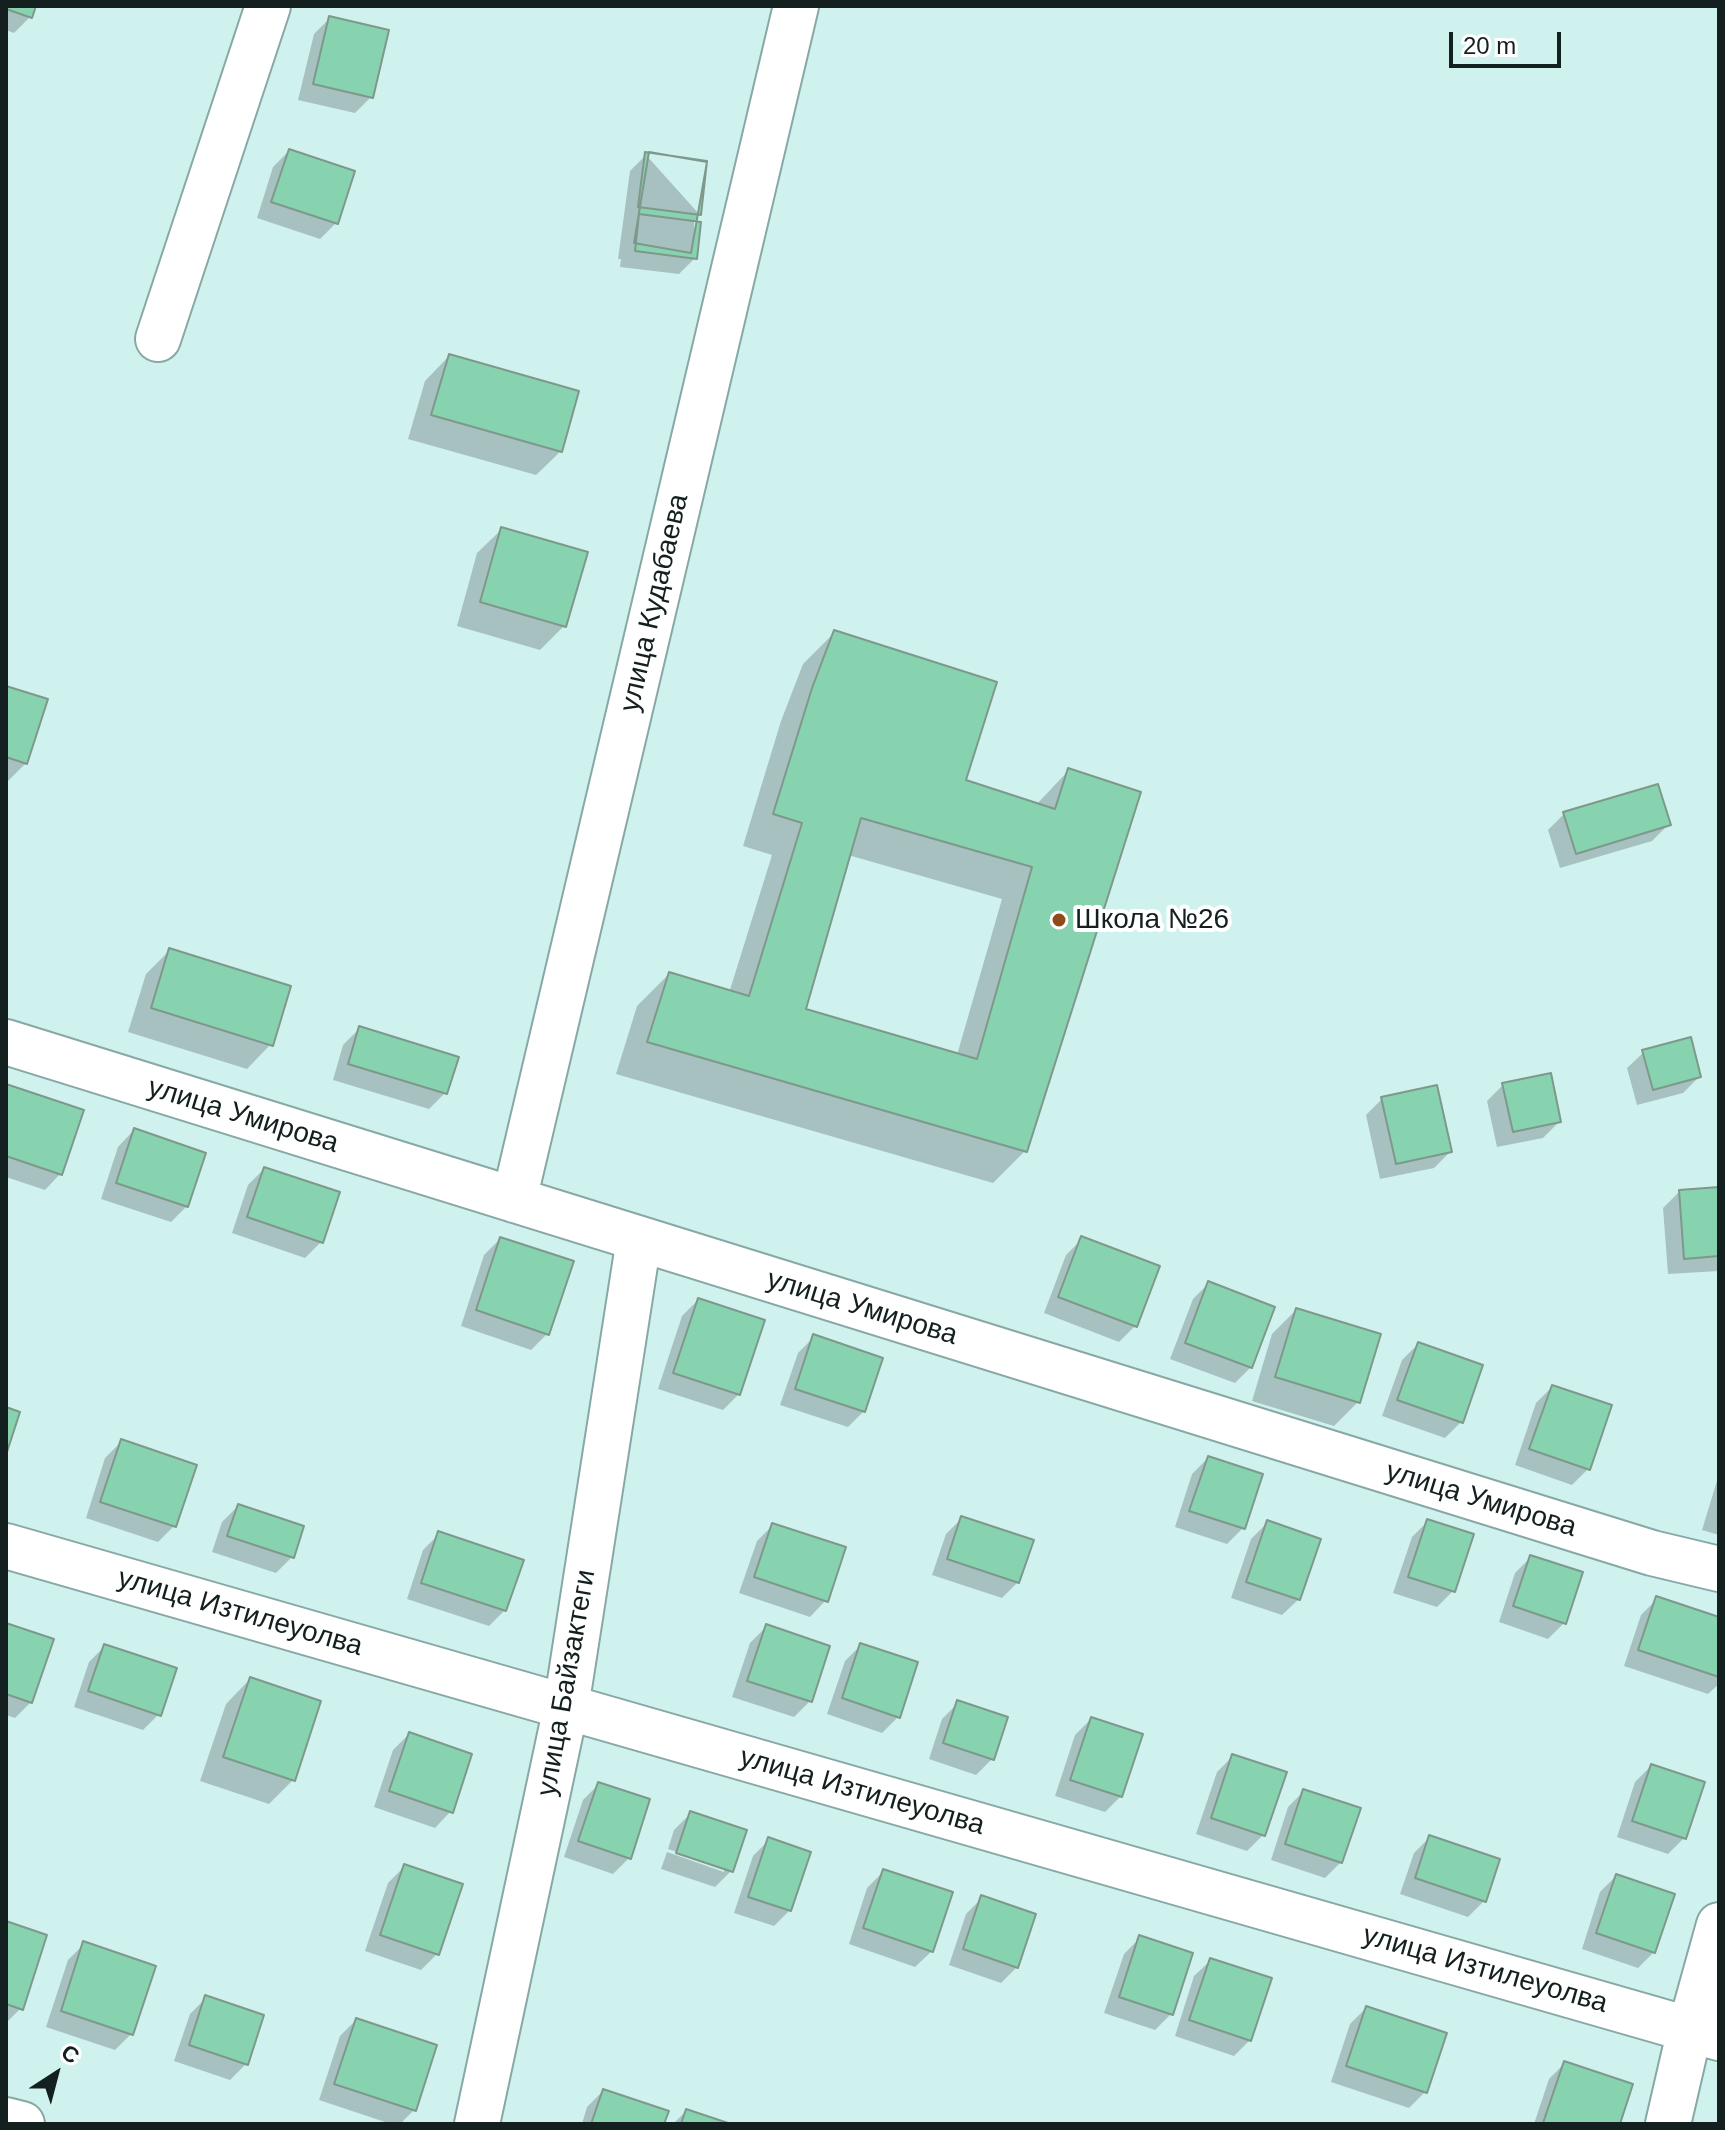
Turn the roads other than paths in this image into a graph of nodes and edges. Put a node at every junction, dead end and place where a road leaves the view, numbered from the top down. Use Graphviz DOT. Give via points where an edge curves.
graph roads {
  1 [pos="268,6"];
  2 [pos="796,6"];
  3 [pos="158,339"];
  4 [pos="6,1042"];
  5 [pos="514,1200"];
  6 [pos="639,1239"];
  7 [pos="6,1546"];
  8 [pos="1719,1569"];
  9 [pos="566,1707"];
  10 [pos="1719,1925"];
  11 [pos="1705,2034"];
  12 [pos="6,2120"];
  13 [pos="22,2124"];
  14 [pos="477,2124"];
  15 [pos="1668,2124"];
  1 -- 3 [label="street"];
  2 -- 5 [label="street, улица Кудабаева"];
  4 -- 5 [label="street, улица Умирова"];
  5 -- 6 [label="street, улица Умирова"];
  6 -- 8 [label="street, улица Умирова" via="1652,1553"];
  6 -- 9 [label="street, улица Байзактеги"];
  7 -- 9 [label="street, улица Изтилеуолва"];
  9 -- 11 [label="street, улица Изтилеуолва"];
  9 -- 14 [label="street, улица Байзактеги"];
  10 -- 11 [label="street"];
  11 -- 15 [label="street"];
  12 -- 13 [label="street"];
}
